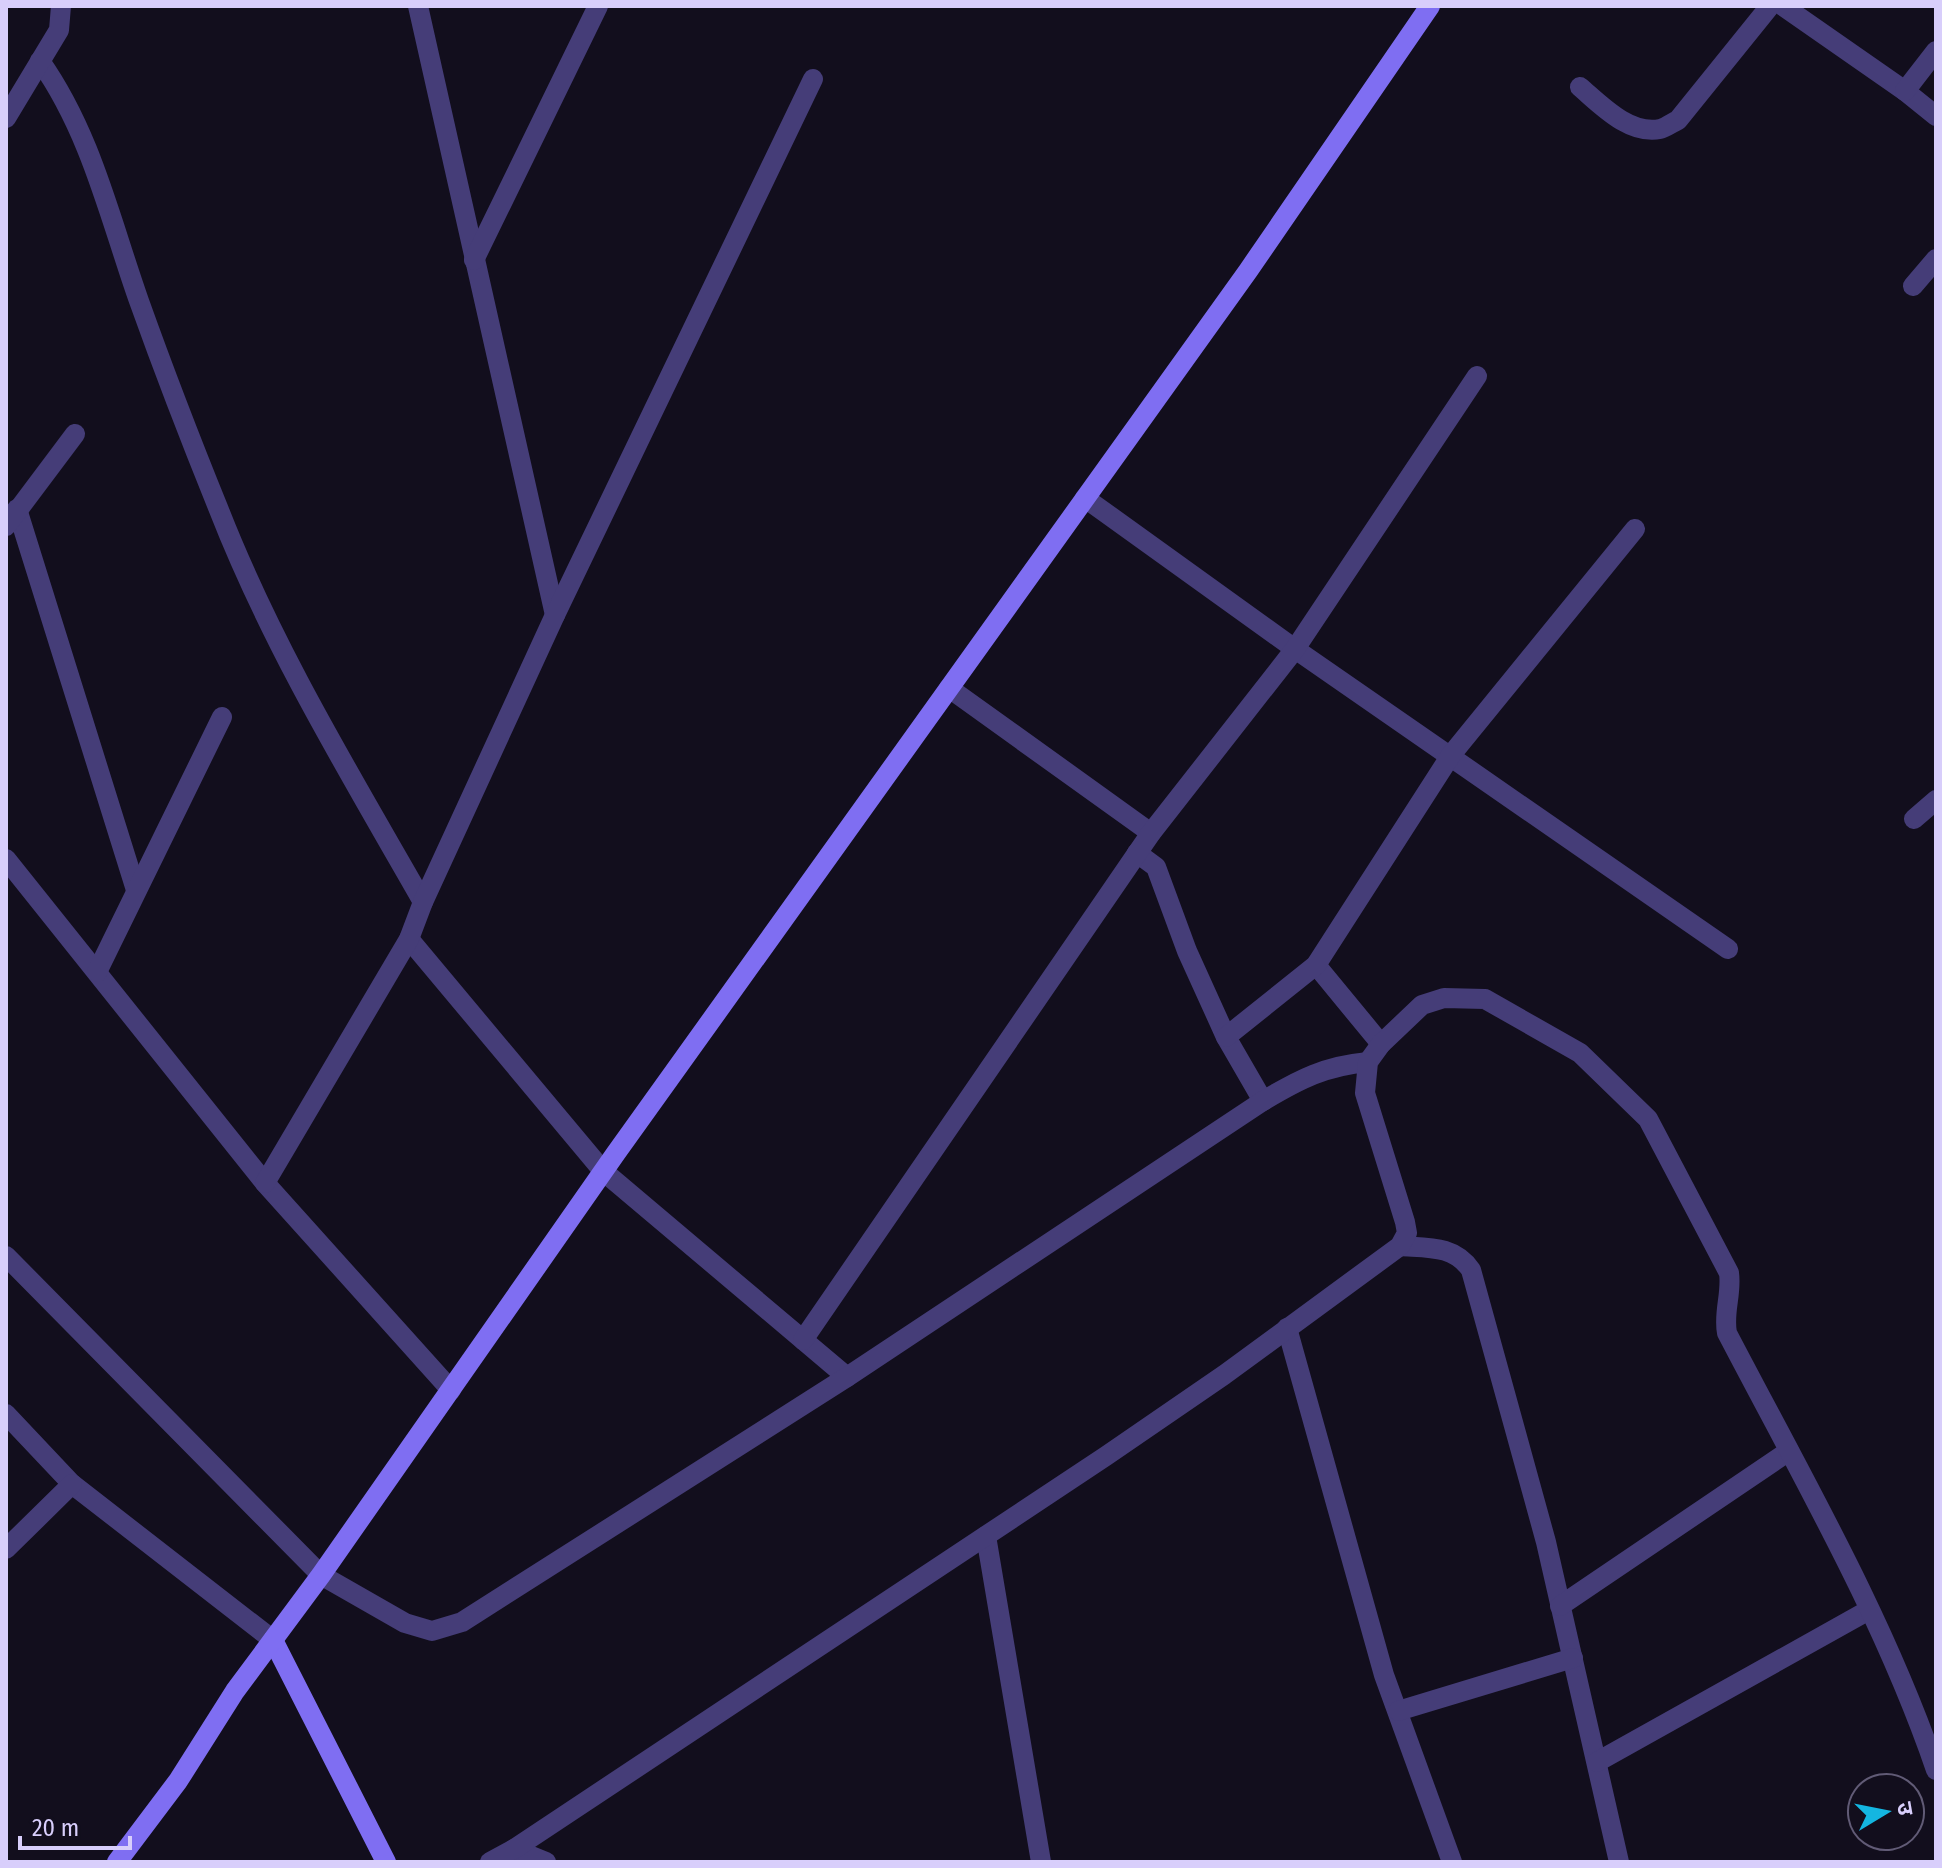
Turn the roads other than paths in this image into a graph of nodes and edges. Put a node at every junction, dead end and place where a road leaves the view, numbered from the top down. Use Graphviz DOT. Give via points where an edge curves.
graph roads {
  1 [pos="61,6"];
  2 [pos="418,6"];
  3 [pos="598,6"];
  4 [pos="1430,6"];
  5 [pos="1770,6"];
  6 [pos="1783,6"];
  7 [pos="1936,51"];
  8 [pos="40,61"];
  9 [pos="813,79"];
  10 [pos="1580,87"];
  11 [pos="15,89"];
  12 [pos="1905,91"];
  13 [pos="1936,116"];
  14 [pos="6,118"];
  15 [pos="1936,259"];
  16 [pos="474,260"];
  17 [pos="1913,286"];
  18 [pos="1477,376"];
  19 [pos="75,434"];
  20 [pos="1085,498"];
  21 [pos="11,517"];
  22 [pos="1635,529"];
  23 [pos="555,615"];
  24 [pos="1295,649"];
  25 [pos="949,688"];
  26 [pos="222,717"];
  27 [pos="1451,755"];
  28 [pos="1936,800"];
  29 [pos="1914,819"];
  30 [pos="1151,833"];
  31 [pos="1137,853"];
  32 [pos="6,859"];
  33 [pos="136,890"];
  34 [pos="423,902"];
  35 [pos="409,939"];
  36 [pos="1728,949"];
  37 [pos="1316,965"];
  38 [pos="97,972"];
  39 [pos="1226,1037"];
  40 [pos="1381,1044"];
  41 [pos="1368,1062"];
  42 [pos="1263,1101"];
  43 [pos="603,1171"];
  44 [pos="265,1183"];
  45 [pos="1400,1246"];
  46 [pos="6,1256"];
  47 [pos="1287,1328"];
  48 [pos="803,1340"];
  49 [pos="847,1377"];
  50 [pos="451,1390"];
  51 [pos="6,1414"];
  52 [pos="1789,1451"];
  53 [pos="72,1484"];
  54 [pos="986,1536"];
  55 [pos="6,1549"];
  56 [pos="321,1575"];
  57 [pos="1560,1606"];
  58 [pos="1869,1610"];
  59 [pos="273,1640"];
  60 [pos="1573,1658"];
  61 [pos="1398,1711"];
  62 [pos="1597,1762"];
  63 [pos="1936,1770"];
  64 [pos="514,1849"];
  65 [pos="117,1862"];
  66 [pos="386,1862"];
  67 [pos="490,1862"];
  68 [pos="546,1862"];
  69 [pos="1041,1862"];
  70 [pos="1452,1862"];
  71 [pos="1619,1862"];
  1 -- 8 [label="street" via="59,30"];
  2 -- 16 [label="street"];
  3 -- 16 [label="street"];
  4 -- 20 [label="main road"];
  5 -- 10 [label="street" via="1678,120 1660,129 1641,128 1616,117"];
  6 -- 12 [label="street"];
  7 -- 12 [label="street"];
  8 -- 11 [label="street"];
  8 -- 34 [label="street" via="62,93 90,154 139,302 261,608"];
  9 -- 23 [label="street"];
  11 -- 14 [label="street"];
  12 -- 13 [label="street"];
  15 -- 17 [label="street"];
  16 -- 23 [label="street"];
  18 -- 24 [label="street"];
  19 -- 21 [label="street"];
  20 -- 24 [label="street"];
  20 -- 25 [label="main road"];
  21 -- 33 [label="street"];
  22 -- 27 [label="street"];
  23 -- 34 [label="street"];
  24 -- 27 [label="street"];
  24 -- 30 [label="street"];
  25 -- 30 [label="street"];
  25 -- 43 [label="main road"];
  26 -- 33 [label="street"];
  27 -- 36 [label="street"];
  27 -- 37 [label="street"];
  28 -- 29 [label="street"];
  30 -- 31 [label="street"];
  31 -- 39 [label="street" via="1156,867 1165,885 1187,951"];
  31 -- 48 [label="street"];
  32 -- 38 [label="street"];
  33 -- 38 [label="street"];
  34 -- 35 [label="street"];
  35 -- 43 [label="street"];
  35 -- 44 [label="street"];
  37 -- 39 [label="street"];
  37 -- 40 [label="street"];
  38 -- 44 [label="street"];
  39 -- 42 [label="street"];
  40 -- 41 [label="street"];
  40 -- 52 [label="street" via="1422,1005 1444,998 1485,999 1580,1053 1648,1119 1729,1273 1727,1333"];
  41 -- 42 [label="street" via="1340,1064 1305,1076"];
  41 -- 45 [label="street" via="1365,1093 1407,1233"];
  42 -- 49 [label="street"];
  43 -- 48 [label="street"];
  43 -- 50 [label="main road"];
  44 -- 50 [label="street"];
  45 -- 47 [label="street"];
  45 -- 57 [label="street" via="1447,1250 1462,1257 1471,1270"];
  46 -- 56 [label="street"];
  47 -- 54 [label="street"];
  47 -- 61 [label="street"];
  48 -- 49 [label="street"];
  49 -- 56 [label="street" via="462,1622 432,1631 405,1623"];
  50 -- 56 [label="main road"];
  51 -- 53 [label="street"];
  52 -- 57 [label="street"];
  52 -- 58 [label="street"];
  53 -- 55 [label="street"];
  53 -- 59 [label="street"];
  54 -- 64 [label="street"];
  54 -- 69 [label="street"];
  56 -- 59 [label="main road"];
  57 -- 60 [label="street"];
  58 -- 62 [label="street"];
  58 -- 63 [label="street"];
  59 -- 65 [label="main road"];
  59 -- 66 [label="main road"];
  60 -- 61 [label="street"];
  60 -- 62 [label="street"];
  61 -- 70 [label="street"];
  62 -- 71 [label="street"];
  64 -- 67 [label="street"];
  64 -- 68 [label="street"];
}
